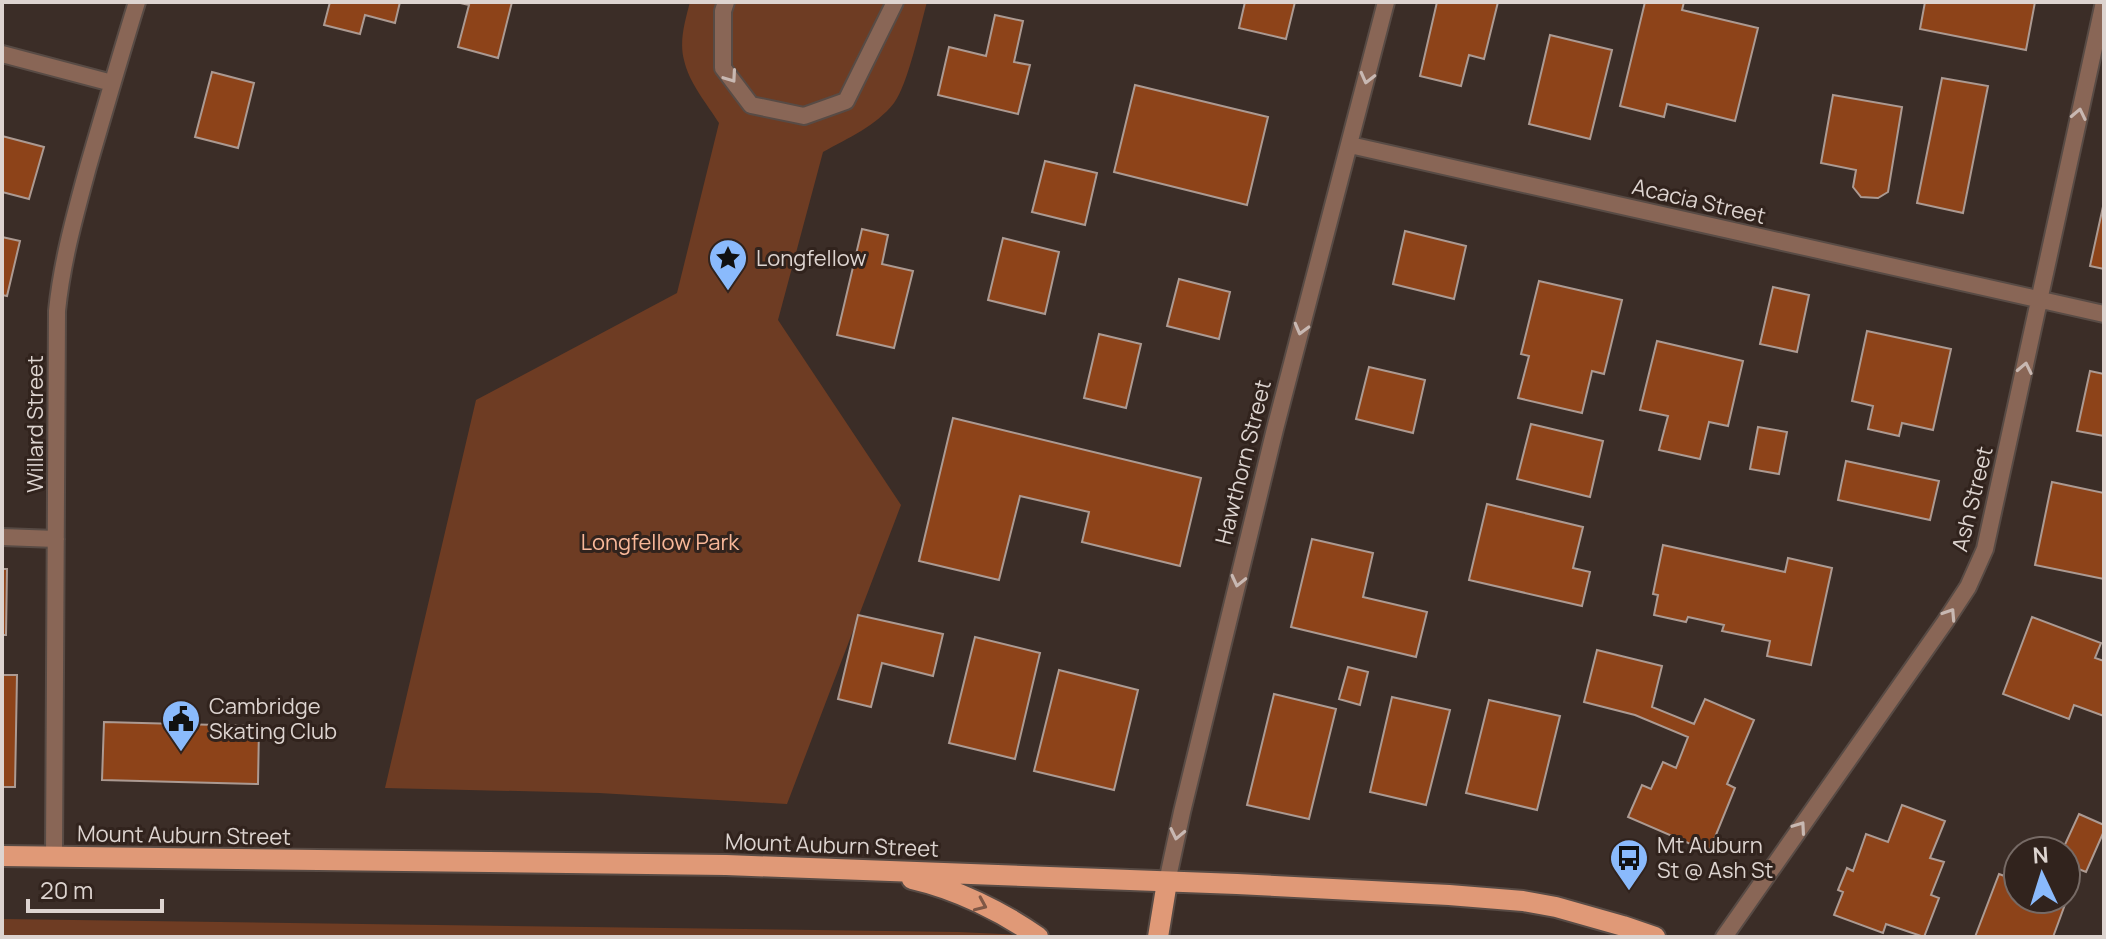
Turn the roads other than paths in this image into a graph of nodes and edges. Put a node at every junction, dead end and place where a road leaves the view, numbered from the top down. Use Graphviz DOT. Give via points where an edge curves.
graph roads {
  1 [pos="137,2"];
  2 [pos="726,2"];
  3 [pos="895,2"];
  4 [pos="1386,2"];
  5 [pos="2104,2"];
  6 [pos="2,54"];
  7 [pos="112,83"];
  8 [pos="1350,145"];
  9 [pos="2039,300"];
  10 [pos="2104,314"];
  11 [pos="2,537"];
  12 [pos="56,539"];
  13 [pos="2,856"];
  14 [pos="54,856"];
  15 [pos="881,871"];
  16 [pos="1167,882"];
  17 [pos="1038,937"];
  18 [pos="1158,937"];
  19 [pos="1655,937"];
  20 [pos="1724,937"];
  1 -- 7 [label="street, Willard Street"];
  2 -- 3 [label="street, one-way" via="723,68 751,105 804,116 846,101"];
  4 -- 8 [label="street, Hawthorn Street, one-way"];
  9 -- 5 [label="street, Ash Street, one-way"];
  6 -- 7 [label="street"];
  7 -- 12 [label="street, Willard Street" via="59,287"];
  8 -- 9 [label="street, Acacia Street"];
  8 -- 16 [label="street, Hawthorn Street, one-way" via="1275,429"];
  9 -- 10 [label="street, Acacia Street"];
  20 -- 9 [label="street, Ash Street, one-way" via="1945,622 1977,568 1990,530"];
  11 -- 12 [label="street"];
  12 -- 14 [label="street, Willard Street"];
  13 -- 14 [label="main road, Mount Auburn Street"];
  14 -- 15 [label="main road, Mount Auburn Street"];
  15 -- 16 [label="main road, Mount Auburn Street"];
  15 -- 17 [label="main road, one-way" via="955,893"];
  16 -- 18 [label="main road, Hawthorn Street"];
  16 -- 19 [label="main road, Mount Auburn Street" via="1486,897 1556,907"];
}
